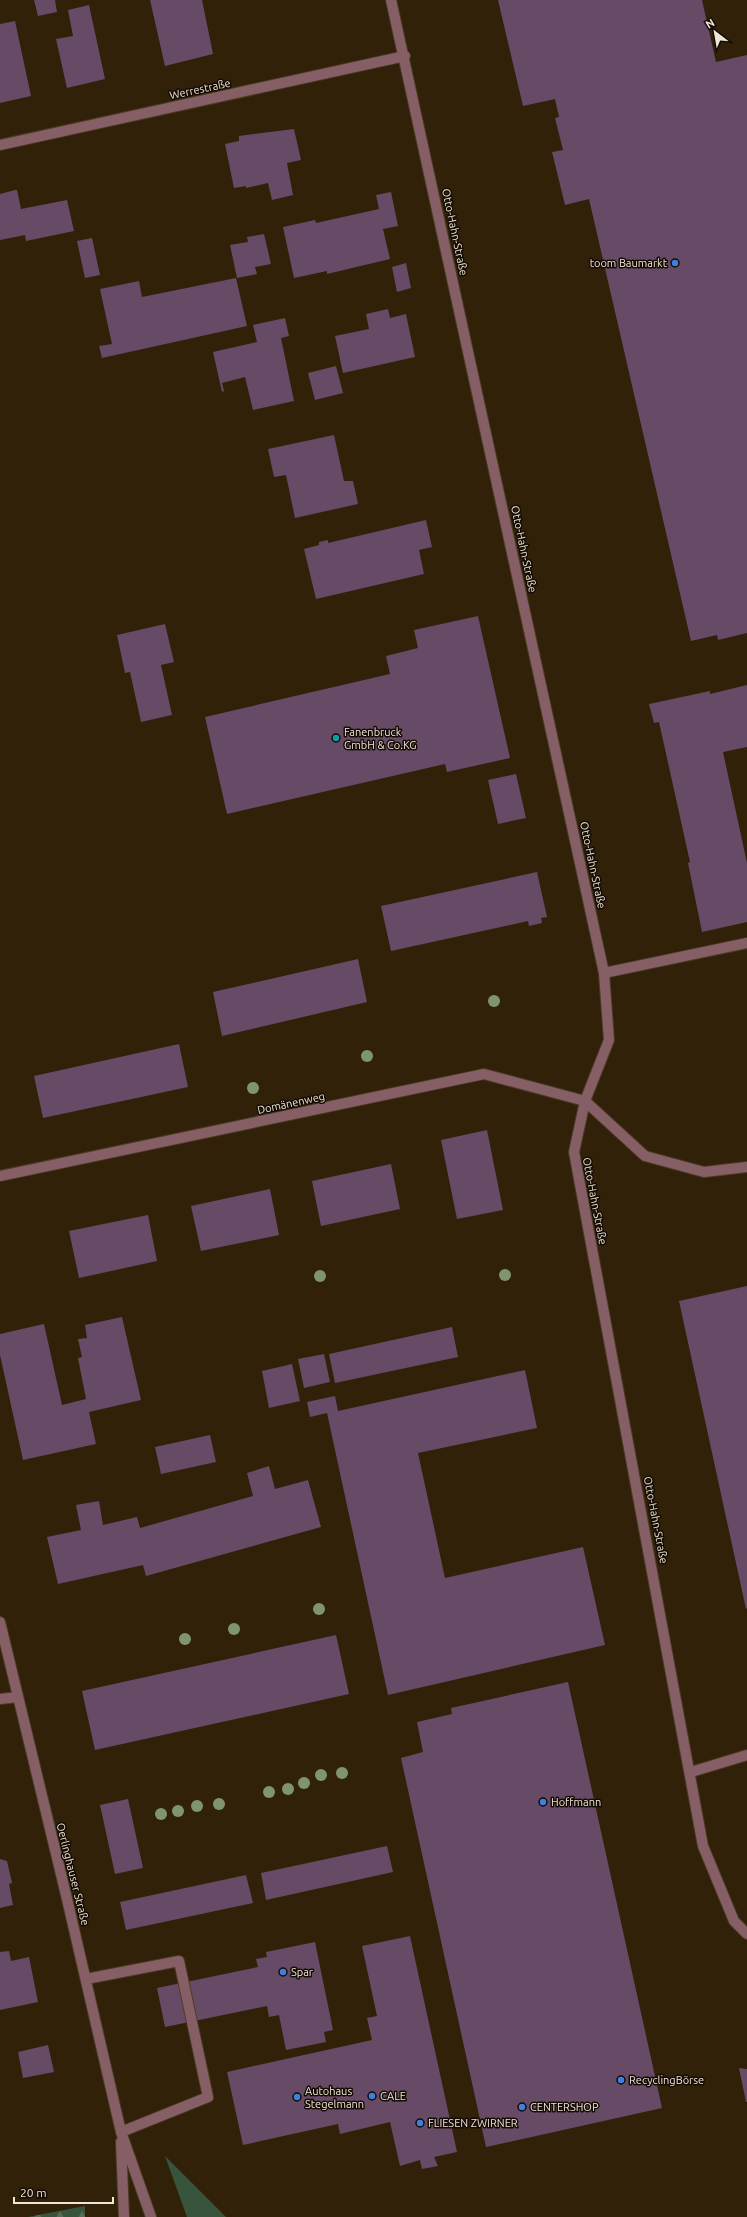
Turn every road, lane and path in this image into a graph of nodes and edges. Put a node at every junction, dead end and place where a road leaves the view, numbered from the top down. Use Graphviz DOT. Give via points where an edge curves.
graph roads {
  1 [pos="391,0"];
  2 [pos="405,56"];
  3 [pos="0,145"];
  4 [pos="747,943"];
  5 [pos="604,973"];
  6 [pos="585,1101"];
  7 [pos="747,1167"];
  8 [pos="0,1176"];
  9 [pos="0,1622"];
  10 [pos="18,1697"];
  11 [pos="0,1699"];
  12 [pos="747,1755"];
  13 [pos="691,1772"];
  14 [pos="747,1934"];
  15 [pos="86,1979"];
  16 [pos="121,2132"];
  17 [pos="124,2217"];
  18 [pos="151,2217"];
  1 -- 2 [label="street, Otto-Hahn-Straße"];
  2 -- 3 [label="street, Werrestraße"];
  2 -- 5 [label="street, Otto-Hahn-Straße"];
  4 -- 5 [label="street"];
  5 -- 6 [label="street, Otto-Hahn-Straße" via="609,1040"];
  6 -- 7 [label="street" via="645,1156 704,1172"];
  6 -- 8 [label="street, Domänenweg" via="484,1074"];
  6 -- 13 [label="street, Otto-Hahn-Straße" via="574,1152"];
  9 -- 10 [label="street, Oerlinghauser Straße"];
  10 -- 11 [label="street"];
  10 -- 15 [label="street, Oerlinghauser Straße"];
  12 -- 13 [label="street"];
  13 -- 14 [label="street, Otto-Hahn-Straße" via="703,1846 734,1921"];
  15 -- 16 [label="street, Oerlinghauser Straße"];
  15 -- 16 [label="street" via="179,1961 208,2097"];
  16 -- 17 [label="street, Oerlinghauser Straße"];
  16 -- 18 [label="street, Oerlinghauser Straße"];
}
